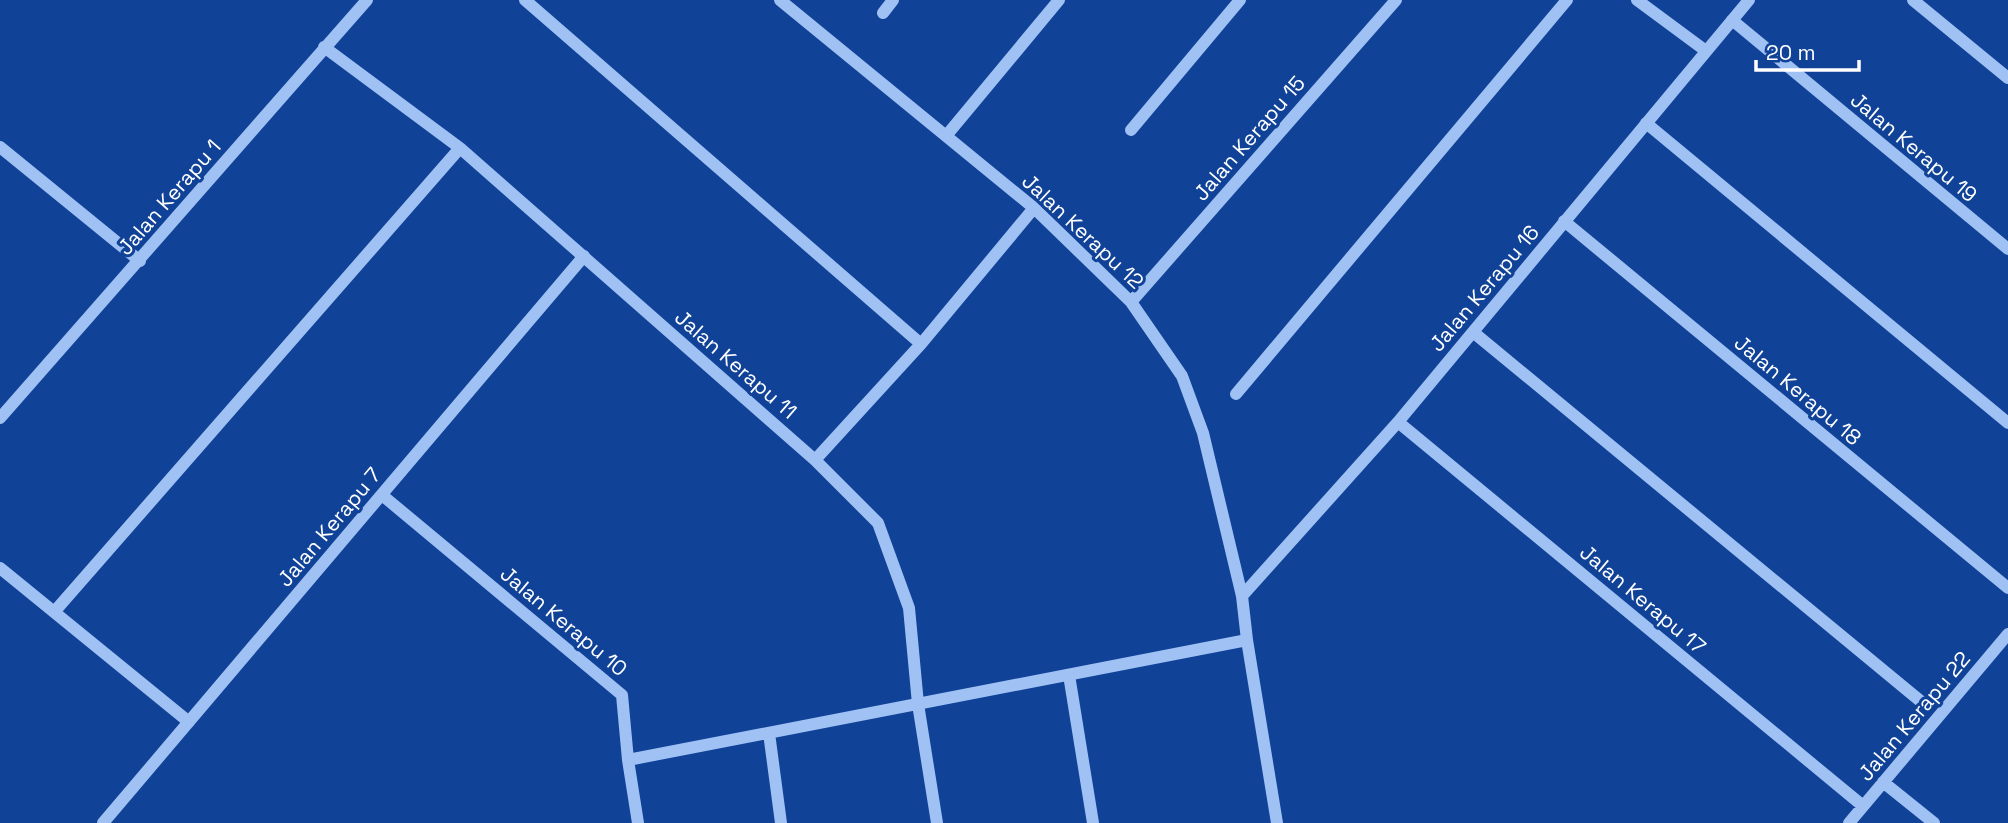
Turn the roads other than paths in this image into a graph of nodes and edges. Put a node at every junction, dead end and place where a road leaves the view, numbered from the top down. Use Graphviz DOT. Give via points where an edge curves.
graph roads {
  1 [pos="367,0"];
  2 [pos="525,0"];
  3 [pos="780,0"];
  4 [pos="893,0"];
  5 [pos="1059,0"];
  6 [pos="1240,0"];
  7 [pos="1396,0"];
  8 [pos="1567,0"];
  9 [pos="1637,0"];
  10 [pos="1749,0"];
  11 [pos="1913,0"];
  12 [pos="883,13"];
  13 [pos="1732,20"];
  14 [pos="324,47"];
  15 [pos="1706,51"];
  16 [pos="2008,78"];
  17 [pos="1646,123"];
  18 [pos="1131,130"];
  19 [pos="946,136"];
  20 [pos="0,147"];
  21 [pos="460,149"];
  22 [pos="1034,208"];
  23 [pos="1564,221"];
  24 [pos="2008,249"];
  25 [pos="584,256"];
  26 [pos="140,261"];
  27 [pos="1131,302"];
  28 [pos="1473,331"];
  29 [pos="921,344"];
  30 [pos="1236,394"];
  31 [pos="0,418"];
  32 [pos="1398,422"];
  33 [pos="2008,423"];
  34 [pos="815,460"];
  35 [pos="382,495"];
  36 [pos="0,568"];
  37 [pos="2008,588"];
  38 [pos="1242,596"];
  39 [pos="55,611"];
  40 [pos="2008,634"];
  41 [pos="1247,640"];
  42 [pos="1069,675"];
  43 [pos="918,704"];
  44 [pos="1924,704"];
  45 [pos="189,722"];
  46 [pos="769,733"];
  47 [pos="628,760"];
  48 [pos="1883,782"];
  49 [pos="1863,806"];
  50 [pos="103,823"];
  51 [pos="638,823"];
  52 [pos="781,823"];
  53 [pos="937,823"];
  54 [pos="1093,823"];
  55 [pos="1277,823"];
  56 [pos="1849,823"];
  57 [pos="1934,823"];
  1 -- 14 [label="street, Jalan Kerapu 1"];
  2 -- 29 [label="street"];
  3 -- 19 [label="street, Jalan Kerapu 12"];
  4 -- 12 [label="street"];
  5 -- 19 [label="street"];
  6 -- 18 [label="street"];
  7 -- 27 [label="street, Jalan Kerapu 15"];
  8 -- 30 [label="street"];
  9 -- 15 [label="street"];
  10 -- 13 [label="street, Jalan Kerapu 16"];
  11 -- 16 [label="street"];
  13 -- 15 [label="street, Jalan Kerapu 16"];
  13 -- 24 [label="street, Jalan Kerapu 19"];
  14 -- 21 [label="street, Jalan Kerapu 11"];
  14 -- 26 [label="street, Jalan Kerapu 1"];
  15 -- 17 [label="street, Jalan Kerapu 16"];
  17 -- 23 [label="street, Jalan Kerapu 16"];
  17 -- 33 [label="street"];
  19 -- 22 [label="street, Jalan Kerapu 12"];
  20 -- 26 [label="street"];
  21 -- 25 [label="street, Jalan Kerapu 11"];
  21 -- 39 [label="street"];
  22 -- 27 [label="street, Jalan Kerapu 12"];
  22 -- 29 [label="street"];
  23 -- 28 [label="street, Jalan Kerapu 16"];
  23 -- 37 [label="street, Jalan Kerapu 18"];
  25 -- 34 [label="street, Jalan Kerapu 11"];
  25 -- 35 [label="street, Jalan Kerapu 7"];
  26 -- 31 [label="street, Jalan Kerapu 1"];
  27 -- 38 [label="street, Jalan Kerapu 12" via="1182,376 1203,433"];
  28 -- 32 [label="street, Jalan Kerapu 16"];
  28 -- 44 [label="street"];
  29 -- 34 [label="street"];
  32 -- 38 [label="street, Jalan Kerapu 16"];
  32 -- 49 [label="street, Jalan Kerapu 17"];
  34 -- 43 [label="street, Jalan Kerapu 11" via="878,523 909,608"];
  35 -- 45 [label="street, Jalan Kerapu 7"];
  35 -- 47 [label="street, Jalan Kerapu 10" via="622,695"];
  36 -- 39 [label="street"];
  38 -- 41 [label="street, Jalan Kerapu 12"];
  39 -- 45 [label="street"];
  40 -- 48 [label="street, Jalan Kerapu 22"];
  41 -- 42 [label="street"];
  41 -- 55 [label="street, Jalan Kerapu 12"];
  42 -- 43 [label="street"];
  42 -- 54 [label="street"];
  43 -- 46 [label="street"];
  43 -- 53 [label="street, Jalan Kerapu 11"];
  45 -- 50 [label="street, Jalan Kerapu 7"];
  46 -- 47 [label="street"];
  46 -- 52 [label="street"];
  47 -- 51 [label="street, Jalan Kerapu 10"];
  48 -- 49 [label="street, Jalan Kerapu 22"];
  48 -- 57 [label="street"];
  49 -- 56 [label="street, Jalan Kerapu 22"];
}
